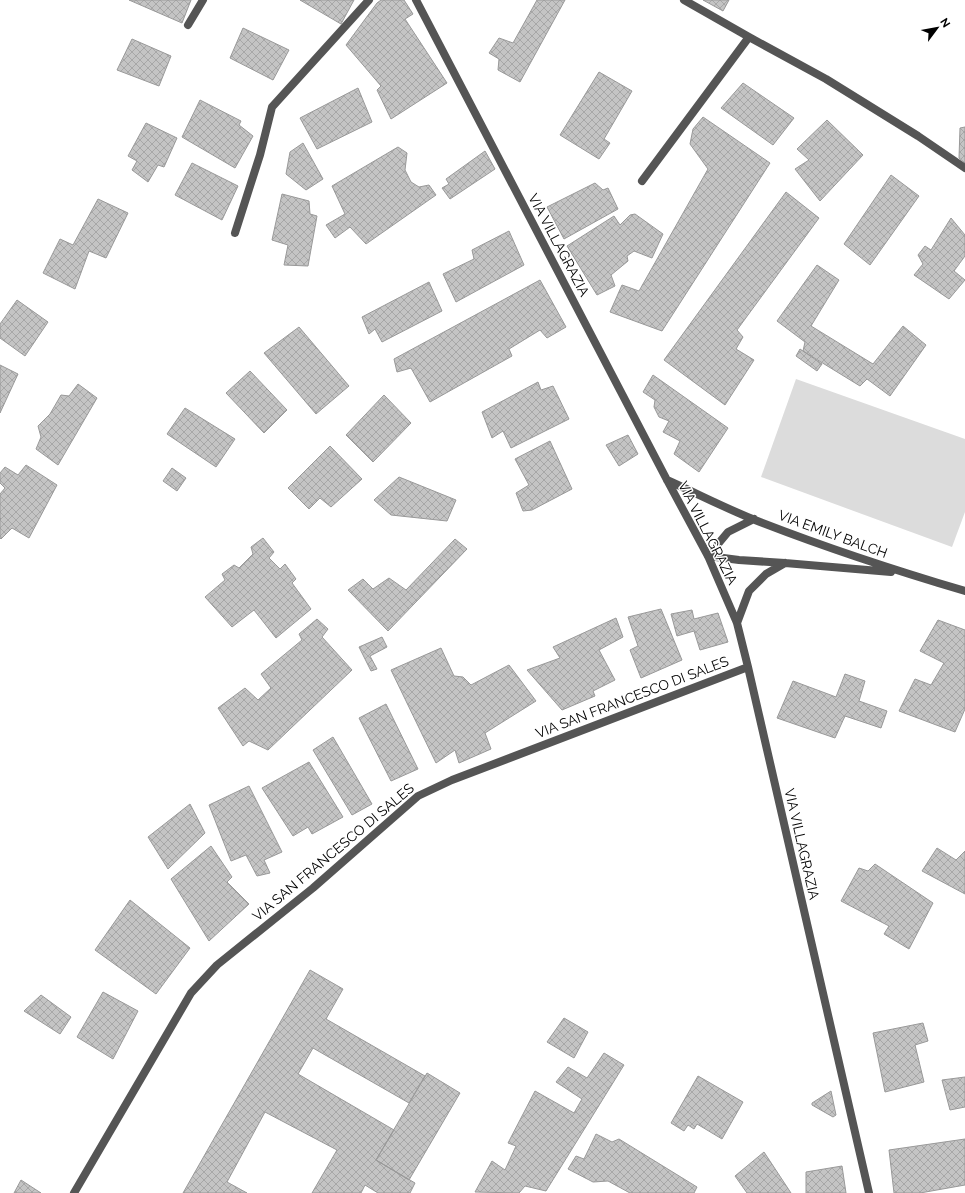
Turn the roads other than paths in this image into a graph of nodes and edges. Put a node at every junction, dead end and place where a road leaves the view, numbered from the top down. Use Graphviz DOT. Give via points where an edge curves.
graph roads {
  1 [pos="203,0"];
  2 [pos="369,0"];
  3 [pos="416,0"];
  4 [pos="684,0"];
  5 [pos="188,25"];
  6 [pos="749,37"];
  7 [pos="965,168"];
  8 [pos="642,181"];
  9 [pos="235,233"];
  10 [pos="666,480"];
  11 [pos="754,519"];
  12 [pos="708,556"];
  13 [pos="785,563"];
  14 [pos="904,573"];
  15 [pos="965,591"];
  16 [pos="737,623"];
  17 [pos="748,667"];
  18 [pos="74,1193"];
  19 [pos="869,1193"];
  1 -- 5 [label="street"];
  2 -- 9 [label="street" via="272,107 260,155"];
  3 -- 10 [label="street, VIA VILLAGRAZIA"];
  4 -- 6 [label="street"];
  6 -- 7 [label="street" via="826,79"];
  6 -- 8 [label="street"];
  10 -- 11 [label="street, VIA EMILY BALCH"];
  10 -- 12 [label="street, VIA VILLAGRAZIA"];
  11 -- 12 [label="street" via="728,532"];
  11 -- 14 [label="street, VIA EMILY BALCH"];
  12 -- 13 [label="street, VIA EMILY BALCH"];
  12 -- 16 [label="street, VIA VILLAGRAZIA"];
  13 -- 14 [label="street, VIA EMILY BALCH"];
  13 -- 16 [label="street" via="766,574 749,591"];
  14 -- 15 [label="street, VIA EMILY BALCH"];
  16 -- 17 [label="street, VIA VILLAGRAZIA"];
  17 -- 18 [label="street, VIA SAN FRANCESCO DI SALES" via="452,780 418,796 313,888 217,965 191,993"];
  17 -- 19 [label="street, VIA VILLAGRAZIA"];
}
